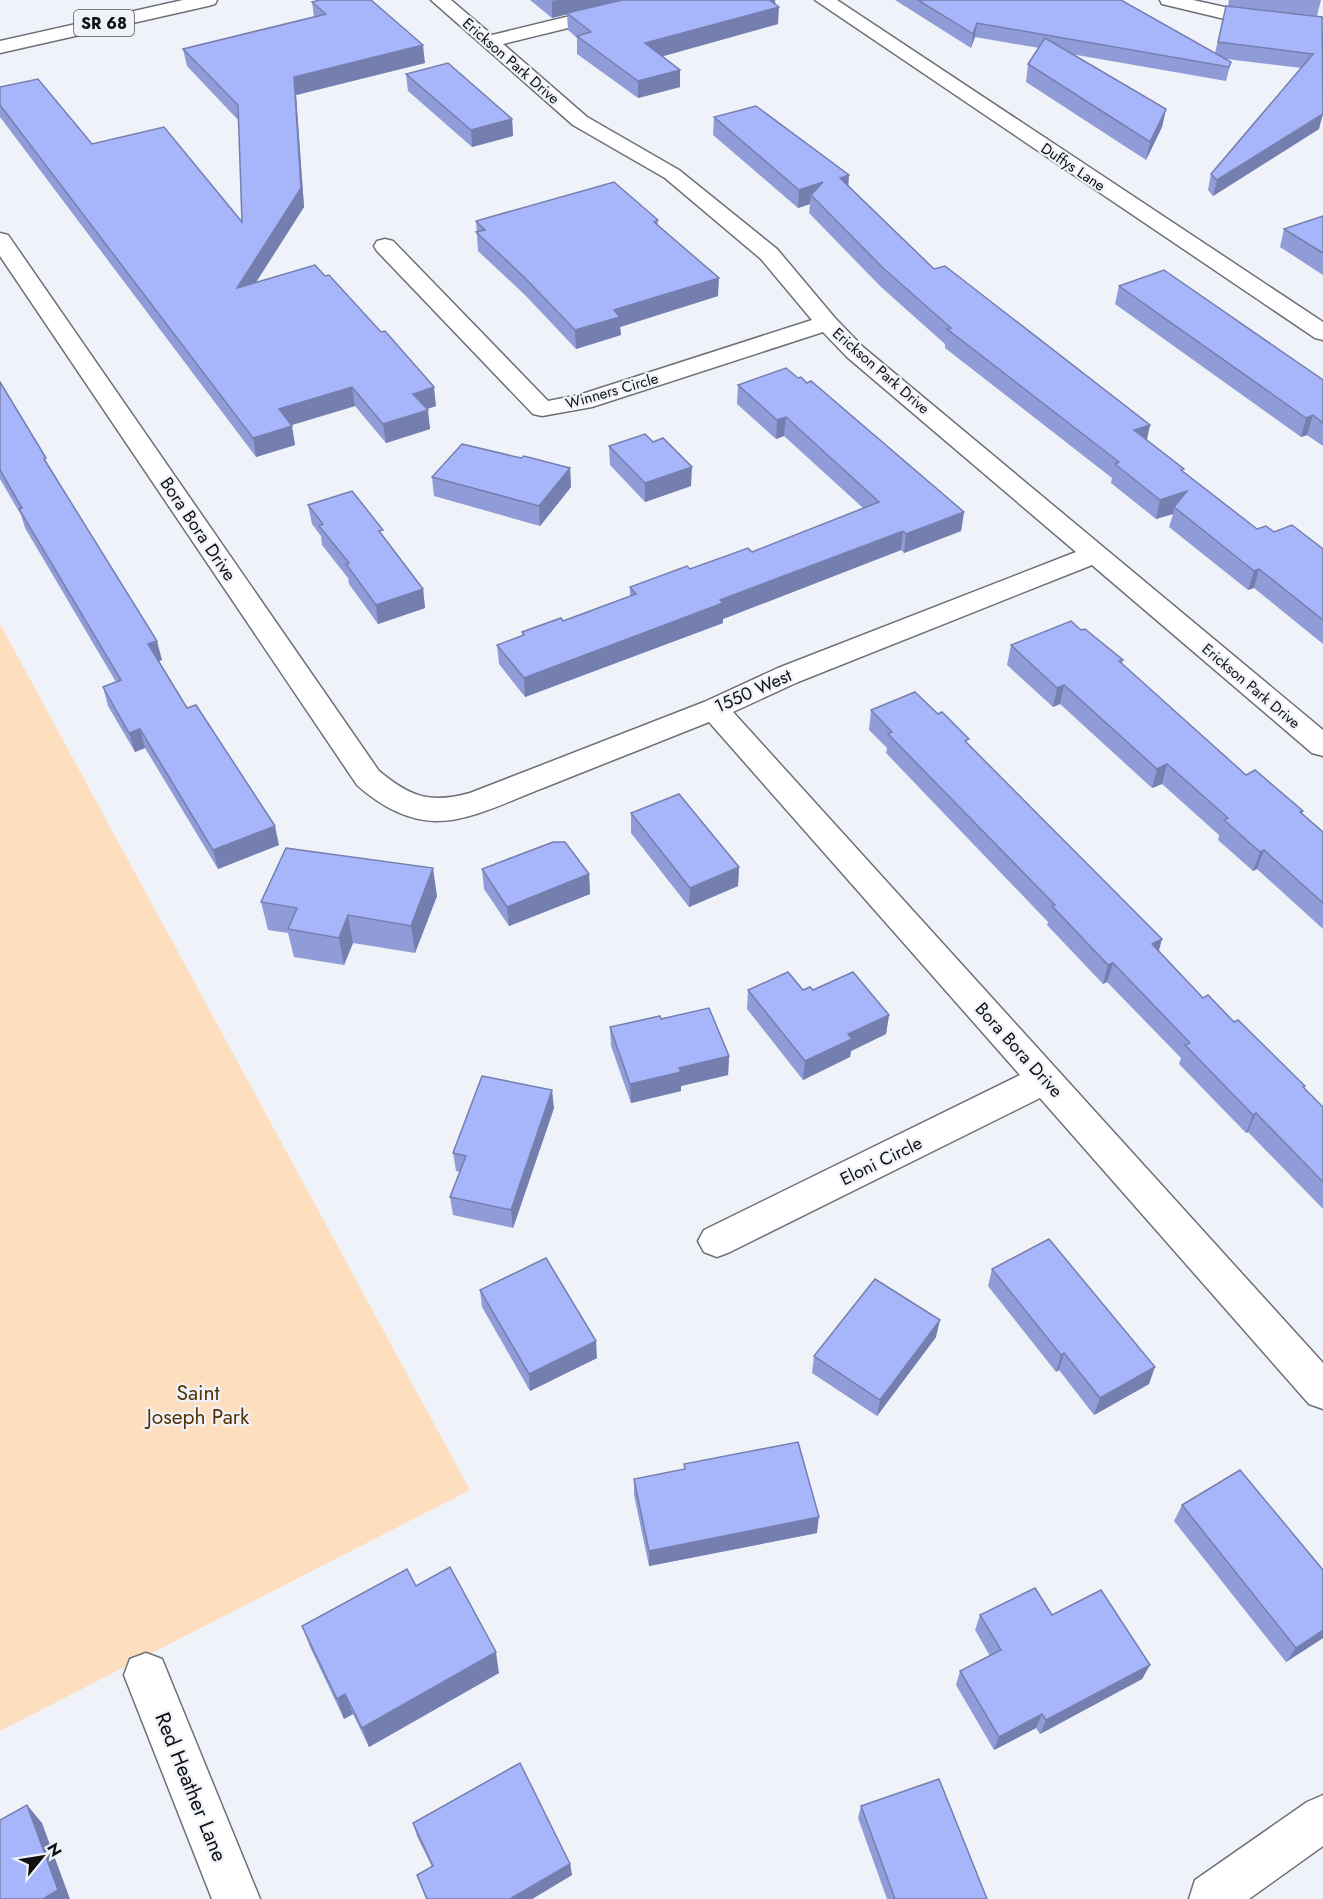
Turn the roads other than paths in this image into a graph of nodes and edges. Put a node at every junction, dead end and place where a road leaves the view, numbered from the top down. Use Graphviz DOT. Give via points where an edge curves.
graph roads {
  1 [pos="208,0"];
  2 [pos="440,0"];
  3 [pos="659,0"];
  4 [pos="824,0"];
  5 [pos="1169,0"];
  6 [pos="1323,25"];
  7 [pos="488,42"];
  8 [pos="0,47"];
  9 [pos="0,240"];
  10 [pos="385,246"];
  11 [pos="827,324"];
  12 [pos="1323,333"];
  13 [pos="1096,554"];
  14 [pos="714,709"];
  15 [pos="1323,746"];
  16 [pos="407,804"];
  17 [pos="1045,1079"];
  18 [pos="717,1241"];
  19 [pos="1323,1391"];
  20 [pos="146,1675"];
  21 [pos="1323,1818"];
  22 [pos="1212,1897"];
  23 [pos="236,1899"];
  1 -- 8 [label="street, SR 68"];
  2 -- 7 [label="street, Erickson Park Drive"];
  3 -- 7 [label="street"];
  4 -- 12 [label="street, Duffys Lane"];
  5 -- 6 [label="street" via="1229,14"];
  7 -- 11 [label="street, Erickson Park Drive" via="580,121 672,174 770,254"];
  9 -- 16 [label="street, Bora Bora Drive" via="368,778 385,794"];
  10 -- 11 [label="street, Winners Circle" via="542,409 583,402"];
  11 -- 13 [label="street, Erickson Park Drive" via="855,352"];
  13 -- 14 [label="street, 1550 West" via="788,675"];
  13 -- 15 [label="street, Erickson Park Drive"];
  14 -- 16 [label="street, 1550 West" via="479,801 440,810"];
  14 -- 17 [label="street, Bora Bora Drive"];
  17 -- 18 [label="street, Eloni Circle"];
  17 -- 19 [label="street, Bora Bora Drive"];
  20 -- 23 [label="street, Red Heather Lane"];
  21 -- 22 [label="street"];
}
